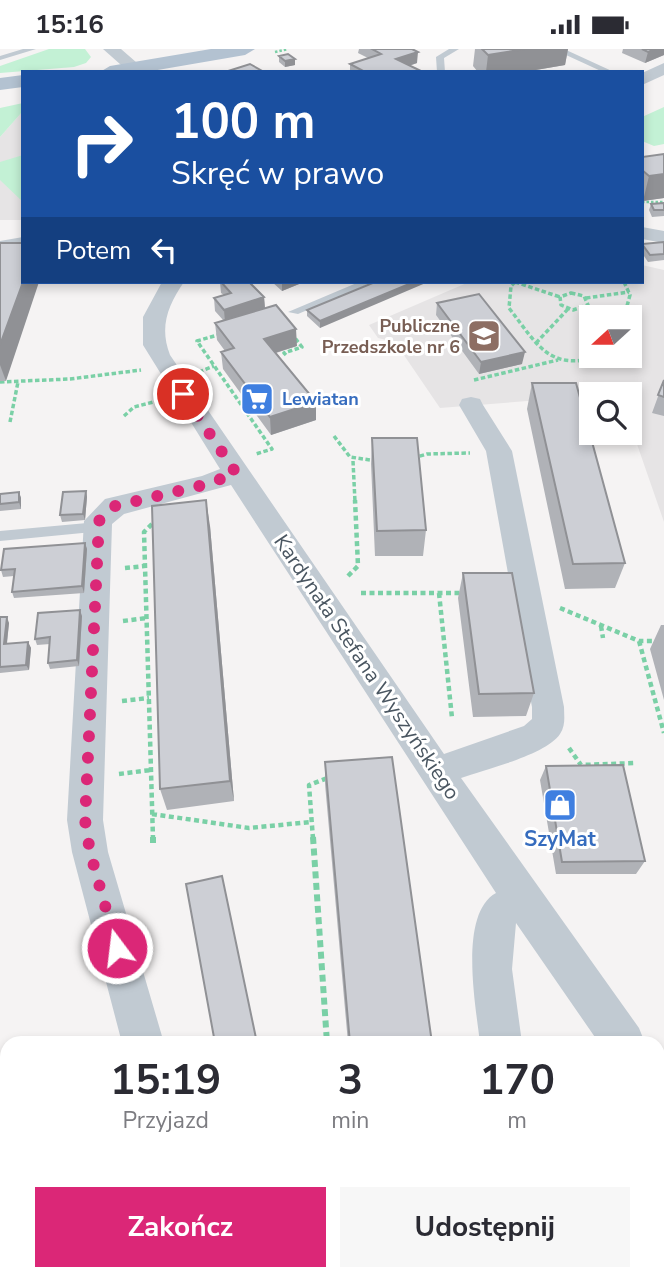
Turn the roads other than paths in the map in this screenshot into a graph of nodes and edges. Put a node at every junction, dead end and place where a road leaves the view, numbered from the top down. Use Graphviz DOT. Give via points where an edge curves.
graph roads {
  1 [pos="32,49"];
  2 [pos="102,49"];
  3 [pos="111,49"];
  4 [pos="245,49"];
  5 [pos="455,49"];
  6 [pos="557,49"];
  7 [pos="2,61"];
  8 [pos="664,68"];
  9 [pos="136,69"];
  10 [pos="96,70"];
  11 [pos="127,70"];
  12 [pos="441,70"];
  13 [pos="605,70"];
  14 [pos="21,77"];
  15 [pos="21,79"];
  16 [pos="644,79"];
  17 [pos="0,84"];
  18 [pos="644,233"];
  19 [pos="664,237"];
  20 [pos="21,240"];
  21 [pos="0,244"];
  22 [pos="171,284"];
  23 [pos="363,284"];
  24 [pos="294,312"];
  25 [pos="470,393"];
  26 [pos="246,464"];
  27 [pos="98,527"];
  28 [pos="0,536"];
  29 [pos="437,772"];
  30 [pos="522,899"];
  31 [pos="141,1036"];
  32 [pos="500,1036"];
  33 [pos="619,1036"];
  1 -- 7 [label="lane"];
  2 -- 10 [label="street"];
  3 -- 9 [label="street"];
  4 -- 9 [label="main road"];
  5 -- 12 [label="lane" via="440,57"];
  6 -- 13 [label="lane"];
  7 -- 14 [label="main road"];
  8 -- 16 [label="street"];
  9 -- 11 [label="main road"];
  15 -- 17 [label="main road"];
  18 -- 19 [label="street"];
  20 -- 21 [label="lane"];
  22 -- 26 [label="street, Kardynała Stefana Wyszyńskiego" via="154,313 153,345"];
  23 -- 24 [label="lane"];
  25 -- 29 [label="street" via="499,451 548,725 536,736"];
  26 -- 27 [label="street" via="208,484 115,506"];
  26 -- 29 [label="street, Kardynała Stefana Wyszyńskiego"];
  27 -- 28 [label="lane"];
  27 -- 31 [label="street" via="85,820"];
  29 -- 30 [label="street, Kardynała Stefana Wyszyńskiego"];
  30 -- 32 [label="street" via="496,918 492,969"];
  30 -- 33 [label="street, Kardynała Stefana Wyszyńskiego"];
}
